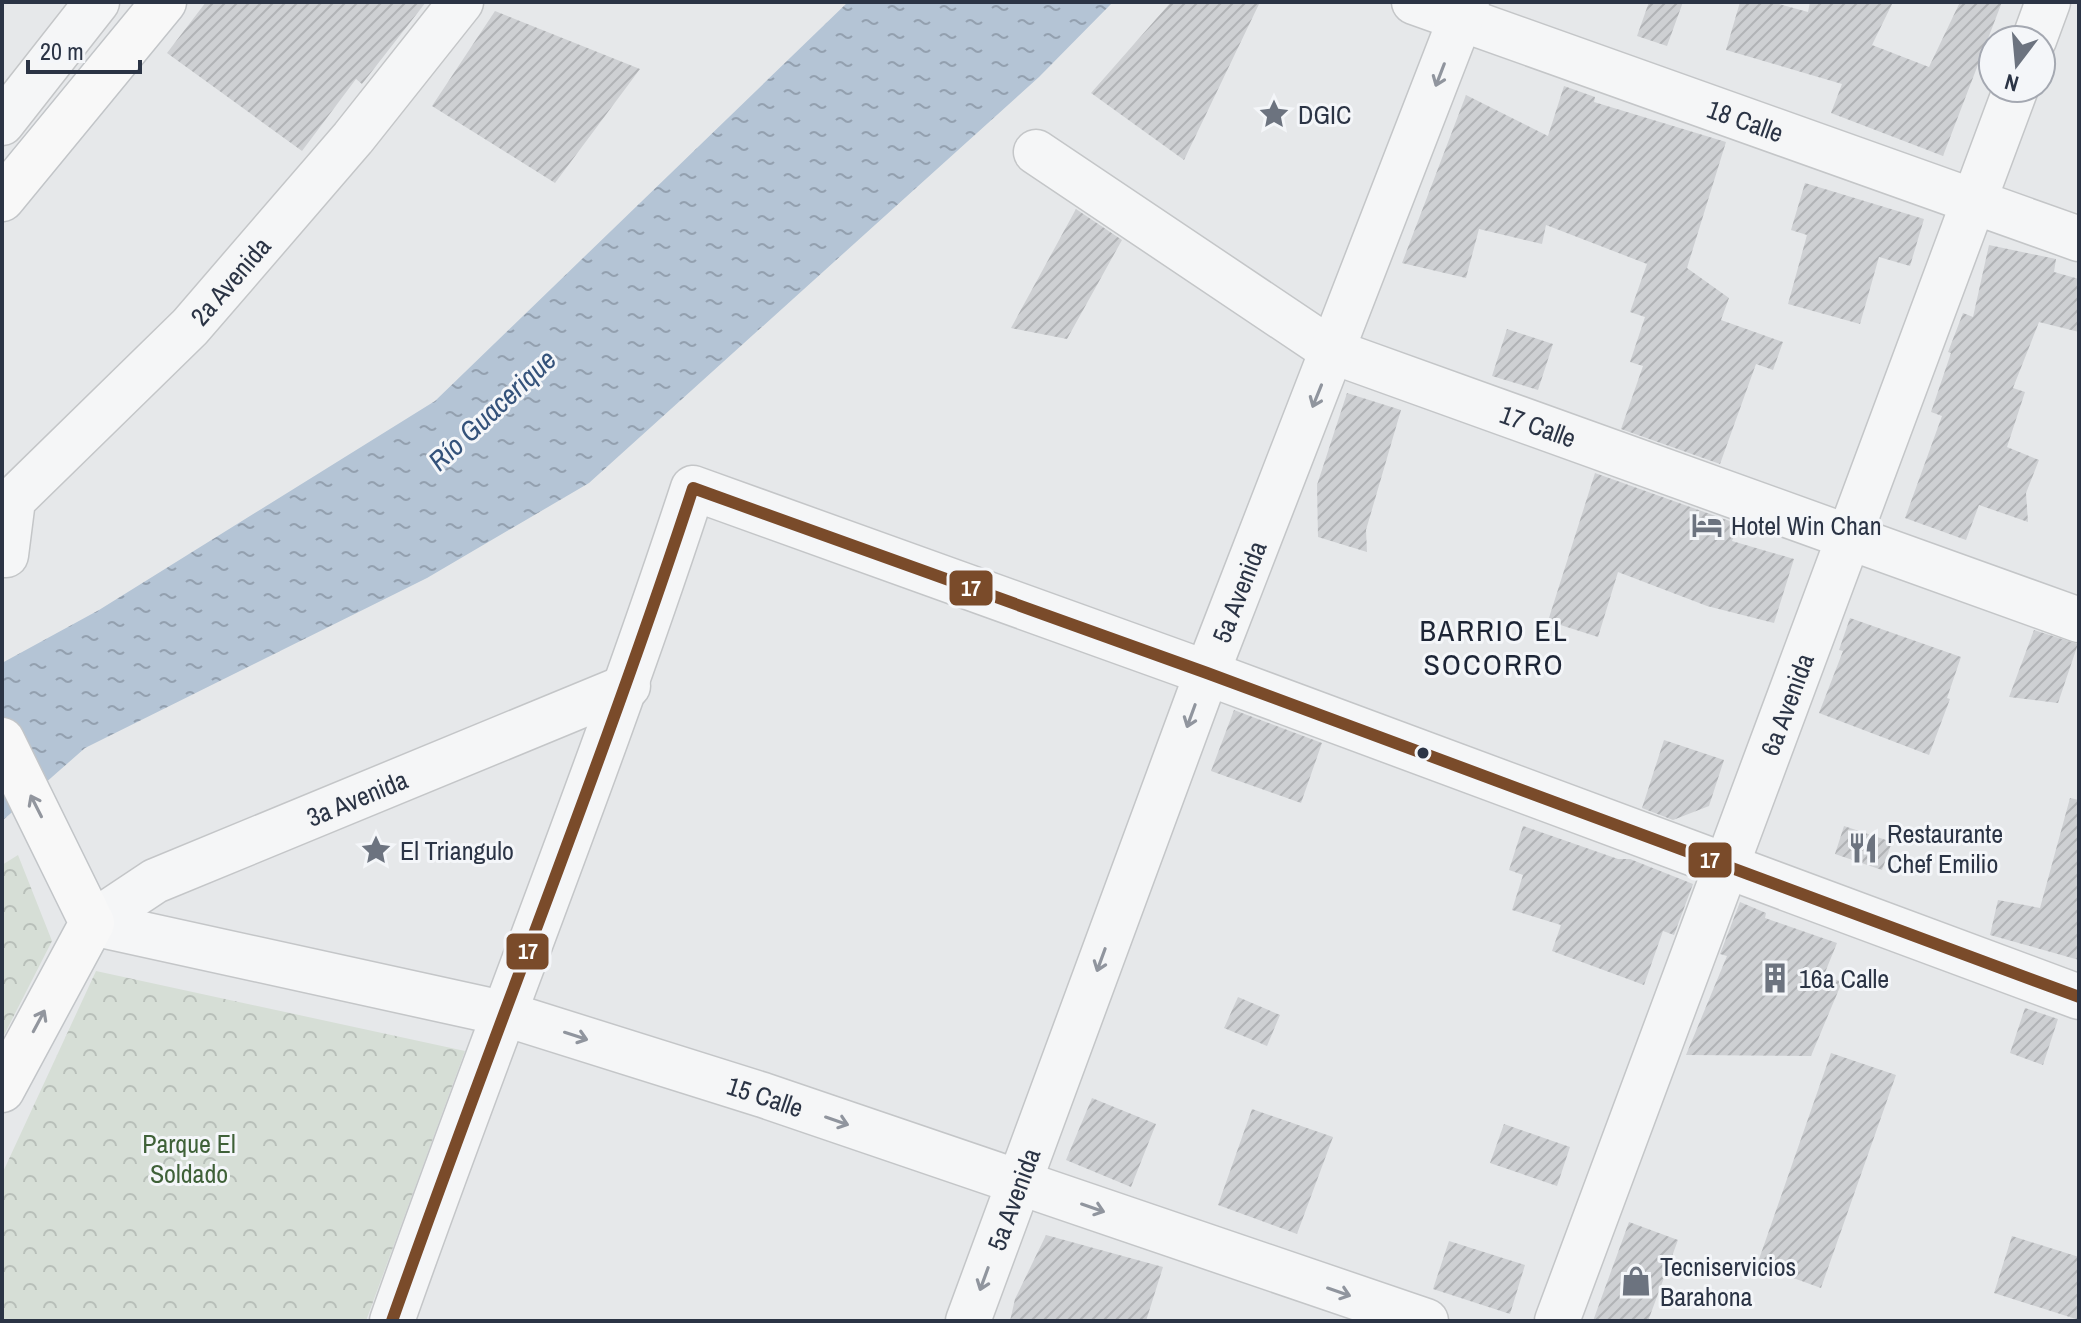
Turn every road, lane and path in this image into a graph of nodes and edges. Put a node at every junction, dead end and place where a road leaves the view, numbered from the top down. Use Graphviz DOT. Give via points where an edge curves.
graph roads {
  1 [pos="97,2"];
  2 [pos="131,2"];
  3 [pos="164,2"];
  4 [pos="461,2"];
  5 [pos="1414,2"];
  6 [pos="2048,2"];
  7 [pos="1464,10"];
  8 [pos="2040,24"];
  9 [pos="2010,104"];
  10 [pos="2,123"];
  11 [pos="1036,152"];
  12 [pos="2,166"];
  13 [pos="2,199"];
  14 [pos="1974,200"];
  15 [pos="2079,239"];
  16 [pos="1334,352"];
  17 [pos="1848,535"];
  18 [pos="6,555"];
  19 [pos="2079,620"];
  20 [pos="1207,673"];
  21 [pos="628,686"];
  22 [pos="2,740"];
  23 [pos="1727,865"];
  24 [pos="92,923"];
  25 [pos="2079,997"];
  26 [pos="502,1013"];
  27 [pos="2,1090"];
  28 [pos="1019,1183"];
  29 [pos="392,1321"];
  30 [pos="968,1321"];
  31 [pos="1426,1321"];
  32 [pos="1557,1321"];
  1 -- 10 [label="street"];
  2 -- 12 [label="main road"];
  3 -- 13 [label="main road"];
  4 -- 18 [label="street, 2a Avenida" via="353,138 190,327 13,500"];
  5 -- 7 [label="street, 18 Calle"];
  6 -- 8 [label="street"];
  7 -- 14 [label="street, 18 Calle"];
  7 -- 16 [label="street, 5a Avenida, one-way"];
  9 -- 14 [label="street, 6a Avenida"];
  11 -- 16 [label="street, 17 Calle"];
  14 -- 15 [label="street, 18 Calle"];
  14 -- 17 [label="street, 6a Avenida"];
  16 -- 17 [label="street, 17 Calle"];
  16 -- 20 [label="street, 5a Avenida, one-way"];
  17 -- 19 [label="street, 17 Calle"];
  17 -- 23 [label="street, 6a Avenida"];
  20 -- 21 [label="street" via="693,488"];
  20 -- 23 [label="street"];
  20 -- 28 [label="street, 5a Avenida, one-way"];
  21 -- 24 [label="street, 3a Avenida" via="155,881"];
  21 -- 26 [label="street"];
  24 -- 22 [label="main road, one-way"];
  23 -- 25 [label="street"];
  23 -- 32 [label="street, 6a Avenida"];
  24 -- 26 [label="street, 15 Calle"];
  27 -- 24 [label="main road, 3a Avenida, one-way"];
  26 -- 28 [label="street, 15 Calle, one-way"];
  26 -- 29 [label="street"];
  28 -- 30 [label="street, 5a Avenida, one-way"];
  28 -- 31 [label="street, 15 Calle, one-way"];
}
